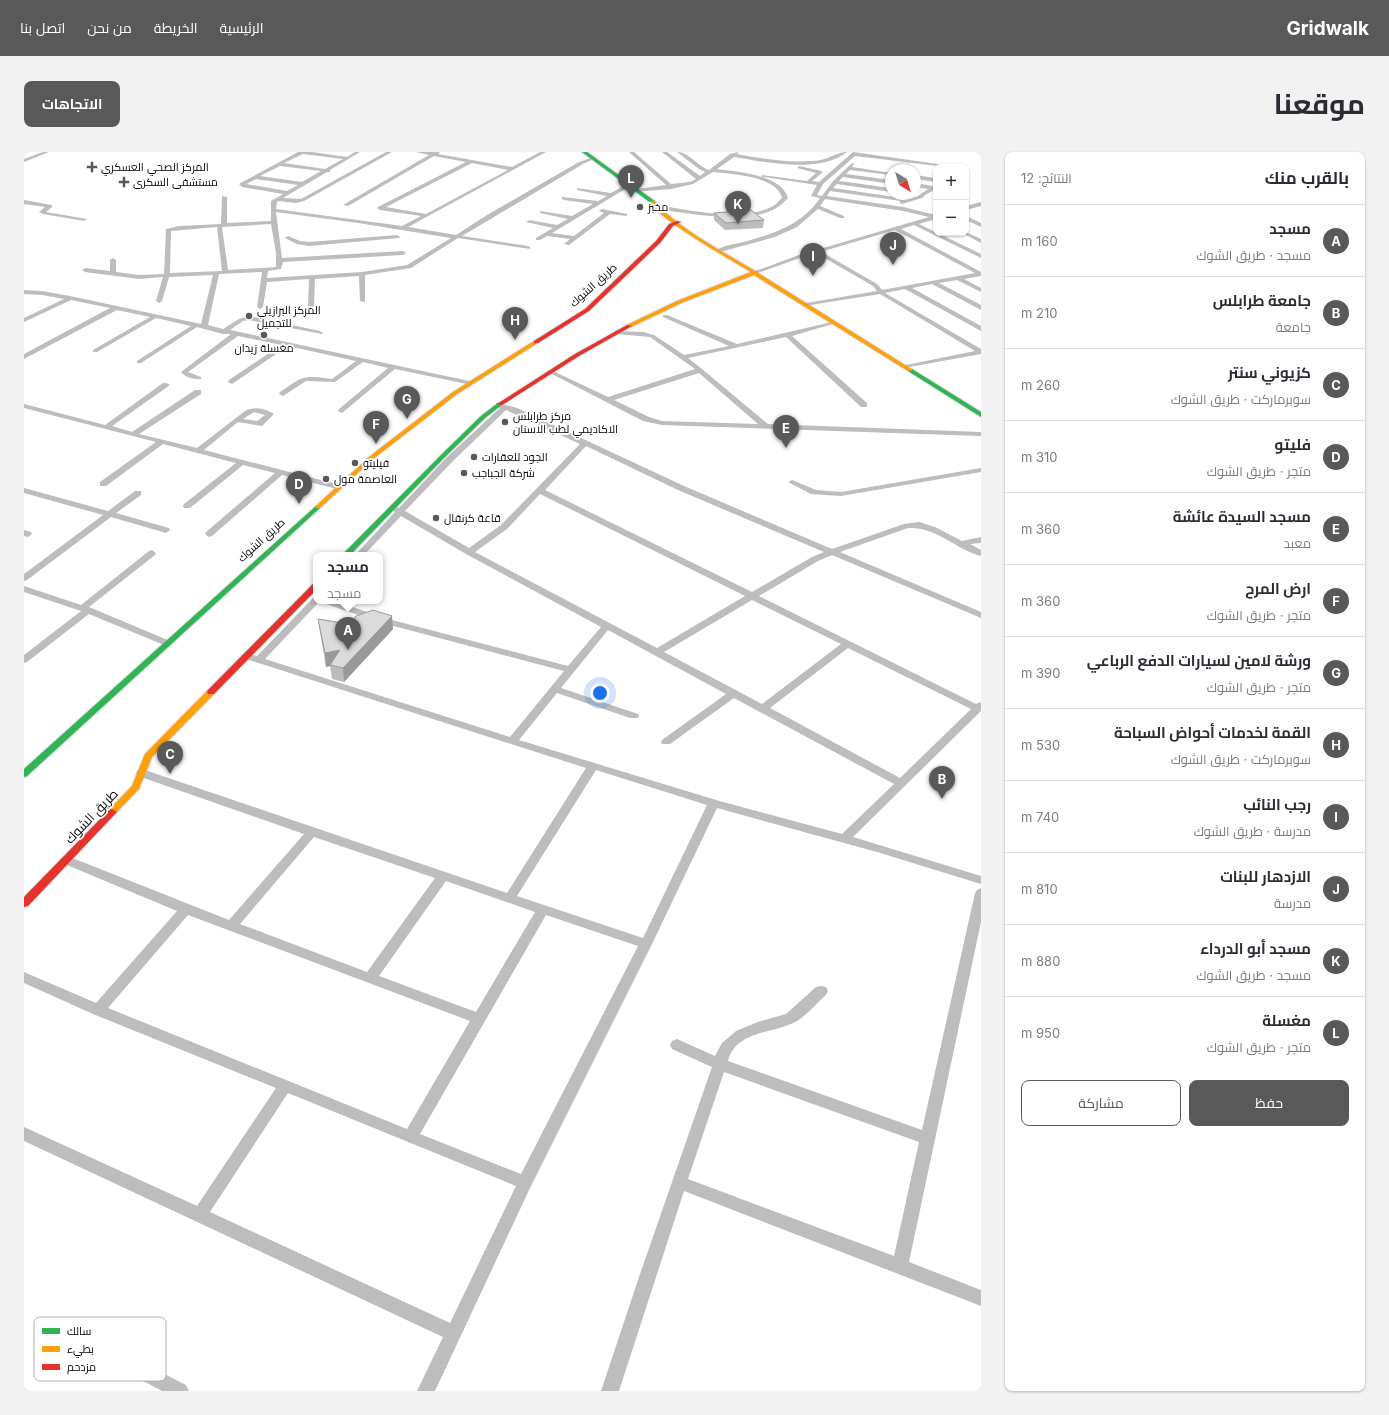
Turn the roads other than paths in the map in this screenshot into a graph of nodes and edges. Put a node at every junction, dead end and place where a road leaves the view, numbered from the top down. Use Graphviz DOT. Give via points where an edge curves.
graph roads {
  1 [pos="47,152"];
  2 [pos="302,152"];
  3 [pos="358,152"];
  4 [pos="390,152"];
  5 [pos="418,152"];
  6 [pos="438,152"];
  7 [pos="462,152"];
  8 [pos="544,152"];
  9 [pos="584,152"];
  10 [pos="631,152"];
  11 [pos="664,152"];
  12 [pos="679,152"];
  13 [pos="744,152"];
  14 [pos="844,152"];
  15 [pos="859,153"];
  16 [pos="432,155"];
  17 [pos="735,155"];
  18 [pos="24,156"];
  19 [pos="34,157"];
  20 [pos="347,158"];
  21 [pos="450,158"];
  22 [pos="594,158"];
  23 [pos="719,158"];
  24 [pos="954,160"];
  25 [pos="24,161"];
  26 [pos="470,162"];
  27 [pos="279,164"];
  28 [pos="793,164"];
  29 [pos="933,164"];
  30 [pos="952,164"];
  31 [pos="849,168"];
  32 [pos="512,169"];
  33 [pos="703,170"];
  34 [pos="712,170"];
  35 [pos="761,170"];
  36 [pos="325,171"];
  37 [pos="688,171"];
  38 [pos="885,173"];
  39 [pos="350,174"];
  40 [pos="755,174"];
  41 [pos="842,175"];
  42 [pos="254,177"];
  43 [pos="701,178"];
  44 [pos="921,178"];
  45 [pos="933,180"];
  46 [pos="885,181"];
  47 [pos="808,182"];
  48 [pos="835,182"];
  49 [pos="303,184"];
  50 [pos="820,184"];
  51 [pos="629,185"];
  52 [pos="921,186"];
  53 [pos="672,187"];
  54 [pos="933,187"];
  55 [pos="933,188"];
  56 [pos="579,189"];
  57 [pos="829,189"];
  58 [pos="885,189"];
  59 [pos="637,191"];
  60 [pos="288,192"];
  61 [pos="922,194"];
  62 [pos="612,195"];
  63 [pos="224,197"];
  64 [pos="885,197"];
  65 [pos="564,198"];
  66 [pos="822,198"];
  67 [pos="276,200"];
  68 [pos="908,200"];
  69 [pos="24,202"];
  70 [pos="598,203"];
  71 [pos="656,204"];
  72 [pos="981,204"];
  73 [pos="346,205"];
  74 [pos="886,206"];
  75 [pos="817,207"];
  76 [pos="969,207"];
  77 [pos="969,208"];
  78 [pos="588,209"];
  79 [pos="273,210"];
  80 [pos="872,210"];
  81 [pos="981,210"];
  82 [pos="542,212"];
  83 [pos="609,212"];
  84 [pos="425,215"];
  85 [pos="626,215"];
  86 [pos="933,216"];
  87 [pos="842,217"];
  88 [pos="573,218"];
  89 [pos="933,218"];
  90 [pos="84,219"];
  91 [pos="981,220"];
  92 [pos="274,222"];
  93 [pos="529,222"];
  94 [pos="677,222"];
  95 [pos="914,223"];
  96 [pos="221,225"];
  97 [pos="981,225"];
  98 [pos="392,226"];
  99 [pos="557,227"];
  100 [pos="403,228"];
  101 [pos="895,228"];
  102 [pos="545,234"];
  103 [pos="969,235"];
  104 [pos="456,236"];
  105 [pos="288,238"];
  106 [pos="574,238"];
  107 [pos="538,239"];
  108 [pos="878,239"];
  109 [pos="981,241"];
  110 [pos="567,244"];
  111 [pos="400,245"];
  112 [pos="528,248"];
  113 [pos="720,250"];
  114 [pos="825,256"];
  115 [pos="981,256"];
  116 [pos="112,260"];
  117 [pos="279,260"];
  118 [pos="417,263"];
  119 [pos="85,270"];
  120 [pos="265,270"];
  121 [pos="216,272"];
  122 [pos="225,272"];
  123 [pos="112,274"];
  124 [pos="362,274"];
  125 [pos="758,274"];
  126 [pos="981,274"];
  127 [pos="167,275"];
  128 [pos="312,278"];
  129 [pos="958,278"];
  130 [pos="264,280"];
  131 [pos="932,282"];
  132 [pos="906,287"];
  133 [pos="596,288"];
  134 [pos="607,290"];
  135 [pos="981,290"];
  136 [pos="881,291"];
  137 [pos="24,292"];
  138 [pos="70,298"];
  139 [pos="159,301"];
  140 [pos="363,301"];
  141 [pos="806,305"];
  142 [pos="311,306"];
  143 [pos="116,308"];
  144 [pos="260,308"];
  145 [pos="981,308"];
  146 [pos="154,316"];
  147 [pos="665,316"];
  148 [pos="24,320"];
  149 [pos="834,322"];
  150 [pos="196,325"];
  151 [pos="204,327"];
  152 [pos="981,329"];
  153 [pos="223,332"];
  154 [pos="617,332"];
  155 [pos="320,333"];
  156 [pos="236,334"];
  157 [pos="787,335"];
  158 [pos="287,344"];
  159 [pos="736,346"];
  160 [pos="96,350"];
  161 [pos="981,352"];
  162 [pos="24,357"];
  163 [pos="681,358"];
  164 [pos="362,360"];
  165 [pos="139,362"];
  166 [pos="393,367"];
  167 [pos="906,367"];
  168 [pos="700,370"];
  169 [pos="551,372"];
  170 [pos="199,378"];
  171 [pos="232,382"];
  172 [pos="469,383"];
  173 [pos="166,385"];
  174 [pos="198,392"];
  175 [pos="283,394"];
  176 [pos="607,400"];
  177 [pos="864,405"];
  178 [pos="24,406"];
  179 [pos="502,406"];
  180 [pos="342,411"];
  181 [pos="981,415"];
  182 [pos="238,420"];
  183 [pos="765,426"];
  184 [pos="104,428"];
  185 [pos="981,434"];
  186 [pos="132,436"];
  187 [pos="160,442"];
  188 [pos="584,444"];
  189 [pos="198,452"];
  190 [pos="241,463"];
  191 [pos="977,471"];
  192 [pos="280,473"];
  193 [pos="981,477"];
  194 [pos="792,482"];
  195 [pos="103,484"];
  196 [pos="337,487"];
  197 [pos="24,490"];
  198 [pos="539,490"];
  199 [pos="138,493"];
  200 [pos="187,506"];
  201 [pos="397,510"];
  202 [pos="110,514"];
  203 [pos="166,530"];
  204 [pos="209,534"];
  205 [pos="981,540"];
  206 [pos="963,543"];
  207 [pos="349,552"];
  208 [pos="362,552"];
  209 [pos="469,552"];
  210 [pos="831,552"];
  211 [pos="152,553"];
  212 [pos="981,553"];
  213 [pos="24,578"];
  214 [pos="24,589"];
  215 [pos="313,589"];
  216 [pos="306,595"];
  217 [pos="751,596"];
  218 [pos="313,598"];
  219 [pos="313,602"];
  220 [pos="335,604"];
  221 [pos="85,610"];
  222 [pos="981,615"];
  223 [pos="607,626"];
  224 [pos="167,643"];
  225 [pos="847,644"];
  226 [pos="656,653"];
  227 [pos="26,656"];
  228 [pos="246,656"];
  229 [pos="259,660"];
  230 [pos="570,670"];
  231 [pos="555,689"];
  232 [pos="733,694"];
  233 [pos="979,707"];
  234 [pos="762,709"];
  235 [pos="634,716"];
  236 [pos="512,741"];
  237 [pos="666,742"];
  238 [pos="593,766"];
  239 [pos="142,773"];
  240 [pos="24,774"];
  241 [pos="901,783"];
  242 [pos="714,803"];
  243 [pos="312,832"];
  244 [pos="845,838"];
  245 [pos="66,860"];
  246 [pos="443,876"];
  247 [pos="981,880"];
  248 [pos="981,893"];
  249 [pos="510,898"];
  250 [pos="24,902"];
  251 [pos="186,909"];
  252 [pos="543,909"];
  253 [pos="231,926"];
  254 [pos="646,944"];
  255 [pos="24,977"];
  256 [pos="370,978"];
  257 [pos="821,991"];
  258 [pos="98,1010"];
  259 [pos="479,1019"];
  260 [pos="677,1045"];
  261 [pos="720,1064"];
  262 [pos="285,1086"];
  263 [pos="24,1134"];
  264 [pos="410,1137"];
  265 [pos="928,1139"];
  266 [pos="680,1182"];
  267 [pos="525,1183"];
  268 [pos="199,1216"];
  269 [pos="900,1266"];
  270 [pos="981,1298"];
  271 [pos="454,1333"];
  272 [pos="161,1381"];
  273 [pos="180,1391"];
  274 [pos="426,1391"];
  275 [pos="610,1391"];
  1 -- 19 [label="street"];
  2 -- 20 [label="street"];
  2 -- 27 [label="street"];
  3 -- 20 [label="street"];
  4 -- 39 [label="street"];
  5 -- 16 [label="street"];
  6 -- 16 [label="street"];
  7 -- 21 [label="street"];
  8 -- 32 [label="street"];
  9 -- 22 [label="main road"];
  10 -- 53 [label="street"];
  11 -- 37 [label="street"];
  12 -- 33 [label="street"];
  13 -- 17 [label="street"];
  14 -- 28 [label="street" via="825,160"];
  15 -- 29 [label="street"];
  15 -- 31 [label="street"];
  15 -- 50 [label="street"];
  16 -- 21 [label="street"];
  16 -- 73 [label="street"];
  17 -- 28 [label="street"];
  17 -- 28 [label="street" via="768,164 767,166"];
  17 -- 34 [label="street"];
  18 -- 19 [label="street"];
  19 -- 25 [label="street"];
  20 -- 36 [label="street"];
  21 -- 26 [label="street"];
  22 -- 51 [label="main road"];
  22 -- 104 [label="street"];
  23 -- 33 [label="street"];
  24 -- 30 [label="street"];
  26 -- 32 [label="street"];
  26 -- 84 [label="street" via="380,207"];
  27 -- 36 [label="street"];
  27 -- 42 [label="street"];
  28 -- 47 [label="street" via="820,172"];
  31 -- 38 [label="street"];
  31 -- 41 [label="street"];
  32 -- 84 [label="street"];
  33 -- 34 [label="street"];
  33 -- 37 [label="street"];
  34 -- 40 [label="street"];
  34 -- 43 [label="street"];
  34 -- 71 [label="street" via="743,174 767,181 781,189 785,198 780,205 770,209 735,215 699,214"];
  35 -- 40 [label="street"];
  36 -- 39 [label="street"];
  36 -- 49 [label="street"];
  37 -- 43 [label="street"];
  39 -- 67 [label="street" via="300,201"];
  40 -- 47 [label="street"];
  41 -- 46 [label="street"];
  41 -- 48 [label="street"];
  42 -- 49 [label="street"];
  42 -- 60 [label="street" via="242,185"];
  43 -- 53 [label="street"];
  44 -- 45 [label="street"];
  47 -- 50 [label="street"];
  48 -- 57 [label="street"];
  48 -- 58 [label="street"];
  49 -- 60 [label="street"];
  50 -- 66 [label="street" via="814,195"];
  51 -- 59 [label="main road"];
  51 -- 62 [label="street"];
  52 -- 54 [label="street"];
  53 -- 59 [label="street"];
  55 -- 61 [label="street"];
  56 -- 62 [label="street"];
  57 -- 64 [label="street"];
  57 -- 66 [label="street"];
  59 -- 71 [label="main road"];
  60 -- 67 [label="street"];
  62 -- 70 [label="street"];
  63 -- 96 [label="street"];
  65 -- 70 [label="street"];
  66 -- 74 [label="street"];
  66 -- 75 [label="street"];
  67 -- 79 [label="street" via="273,203"];
  68 -- 74 [label="street"];
  69 -- 90 [label="street" via="50,206 42,212 44,213"];
  70 -- 78 [label="street"];
  71 -- 94 [label="main road" via="656,208"];
  72 -- 76 [label="street"];
  74 -- 80 [label="street"];
  74 -- 86 [label="street"];
  75 -- 87 [label="street"];
  75 -- 113 [label="street" via="785,231"];
  77 -- 81 [label="street"];
  78 -- 83 [label="street"];
  78 -- 88 [label="street"];
  79 -- 92 [label="street"];
  79 -- 98 [label="street"];
  82 -- 88 [label="street"];
  83 -- 85 [label="street"];
  83 -- 106 [label="street"];
  84 -- 100 [label="street"];
  88 -- 99 [label="street"];
  89 -- 95 [label="street"];
  91 -- 97 [label="street" via="966,218"];
  92 -- 96 [label="street"];
  92 -- 117 [label="street"];
  93 -- 99 [label="street"];
  94 -- 113 [label="main road"];
  94 -- 134 [label="main road, طريق الشوك"];
  95 -- 101 [label="street"];
  95 -- 115 [label="street"];
  96 -- 122 [label="street"];
  96 -- 127 [label="street" via="168,230"];
  98 -- 100 [label="street"];
  98 -- 111 [label="street"];
  99 -- 102 [label="street"];
  100 -- 104 [label="street"];
  101 -- 125 [label="street" via="798,257"];
  101 -- 126 [label="street"];
  102 -- 106 [label="street"];
  102 -- 107 [label="street"];
  103 -- 109 [label="street"];
  104 -- 112 [label="street"];
  104 -- 118 [label="street"];
  105 -- 111 [label="street" via="298,243 309,244"];
  106 -- 110 [label="street"];
  108 -- 114 [label="street"];
  111 -- 117 [label="street"];
  111 -- 118 [label="street"];
  113 -- 125 [label="main road"];
  114 -- 125 [label="street"];
  114 -- 136 [label="street"];
  116 -- 123 [label="street"];
  117 -- 120 [label="street" via="279,268"];
  118 -- 124 [label="street" via="402,269"];
  119 -- 123 [label="street"];
  120 -- 122 [label="street"];
  120 -- 130 [label="street"];
  121 -- 122 [label="street"];
  121 -- 127 [label="street"];
  121 -- 151 [label="street"];
  123 -- 127 [label="street" via="135,277"];
  124 -- 128 [label="street"];
  124 -- 140 [label="street"];
  125 -- 141 [label="main road"];
  125 -- 154 [label="main road" via="682,301"];
  126 -- 129 [label="street"];
  127 -- 139 [label="street"];
  128 -- 130 [label="street"];
  128 -- 142 [label="street"];
  129 -- 131 [label="street"];
  129 -- 135 [label="street"];
  130 -- 144 [label="street"];
  131 -- 132 [label="street"];
  131 -- 145 [label="street"];
  132 -- 136 [label="street"];
  132 -- 152 [label="street"];
  133 -- 134 [label="main road"];
  134 -- 172 [label="main road, طريق الشوك" via="580,314"];
  136 -- 141 [label="street"];
  136 -- 161 [label="street"];
  137 -- 138 [label="street"];
  138 -- 143 [label="street"];
  138 -- 148 [label="street"];
  141 -- 149 [label="main road"];
  143 -- 146 [label="street"];
  143 -- 162 [label="street"];
  146 -- 150 [label="street"];
  146 -- 160 [label="street"];
  147 -- 159 [label="street"];
  149 -- 157 [label="street"];
  149 -- 167 [label="main road"];
  150 -- 151 [label="street"];
  150 -- 165 [label="street"];
  151 -- 153 [label="street"];
  153 -- 155 [label="street" via="241,320 249,318"];
  153 -- 156 [label="street"];
  154 -- 163 [label="street" via="650,335"];
  154 -- 169 [label="main road"];
  156 -- 158 [label="street"];
  156 -- 170 [label="street" via="184,372"];
  157 -- 159 [label="street"];
  157 -- 177 [label="street"];
  158 -- 164 [label="street"];
  158 -- 171 [label="street"];
  159 -- 163 [label="street"];
  161 -- 167 [label="street"];
  163 -- 168 [label="street"];
  164 -- 166 [label="street"];
  164 -- 175 [label="street" via="333,381 304,379"];
  166 -- 172 [label="street"];
  166 -- 180 [label="street"];
  167 -- 181 [label="main road"];
  168 -- 176 [label="street"];
  168 -- 183 [label="street"];
  169 -- 176 [label="street"];
  169 -- 179 [label="main road"];
  172 -- 196 [label="main road, طريق الشوك" via="427,413"];
  173 -- 184 [label="street"];
  174 -- 186 [label="street"];
  176 -- 183 [label="street" via="656,422"];
  178 -- 184 [label="street"];
  179 -- 188 [label="street"];
  179 -- 201 [label="main road" via="483,417"];
  182 -- 189 [label="street"];
  183 -- 185 [label="street"];
  184 -- 186 [label="street"];
  186 -- 187 [label="street"];
  187 -- 189 [label="street"];
  187 -- 195 [label="street"];
  188 -- 198 [label="street"];
  188 -- 210 [label="street"];
  189 -- 190 [label="street"];
  190 -- 192 [label="street"];
  190 -- 200 [label="street"];
  191 -- 193 [label="street"];
  191 -- 194 [label="street" via="841,494 814,492"];
  192 -- 196 [label="street"];
  192 -- 204 [label="street"];
  196 -- 224 [label="main road, طريق الشوك"];
  197 -- 202 [label="street"];
  198 -- 209 [label="street" via="504,527"];
  198 -- 217 [label="street"];
  199 -- 202 [label="street"];
  201 -- 207 [label="main road"];
  201 -- 208 [label="street"];
  201 -- 209 [label="street"];
  202 -- 203 [label="street"];
  202 -- 213 [label="street"];
  205 -- 206 [label="street"];
  206 -- 210 [label="street" via="919,525 907,526"];
  206 -- 212 [label="street"];
  209 -- 223 [label="street"];
  210 -- 217 [label="street"];
  210 -- 222 [label="street"];
  211 -- 221 [label="street"];
  214 -- 221 [label="street"];
  215 -- 216 [label="main road, طريق الشوك"];
  216 -- 218 [label="street"];
  216 -- 228 [label="main road, طريق الشوك"];
  217 -- 225 [label="street"];
  217 -- 226 [label="street"];
  219 -- 229 [label="street"];
  220 -- 230 [label="street" via="386,621"];
  221 -- 224 [label="street"];
  221 -- 227 [label="street"];
  223 -- 226 [label="street"];
  223 -- 230 [label="street"];
  224 -- 240 [label="main road, طريق الشوك"];
  225 -- 233 [label="street"];
  225 -- 234 [label="street"];
  226 -- 232 [label="street"];
  228 -- 229 [label="street"];
  228 -- 239 [label="main road, طريق الشوك" via="148,756"];
  229 -- 236 [label="street"];
  230 -- 231 [label="street"];
  231 -- 235 [label="street"];
  231 -- 236 [label="street"];
  232 -- 234 [label="street"];
  232 -- 237 [label="street"];
  233 -- 241 [label="street"];
  234 -- 241 [label="street"];
  236 -- 238 [label="street"];
  238 -- 242 [label="street"];
  238 -- 249 [label="street"];
  239 -- 243 [label="street"];
  239 -- 245 [label="main road, طريق الشوك" via="133,791"];
  241 -- 244 [label="street"];
  242 -- 244 [label="street"];
  242 -- 254 [label="street"];
  243 -- 246 [label="street"];
  243 -- 253 [label="street"];
  244 -- 247 [label="street"];
  245 -- 250 [label="main road, طريق الشوك"];
  245 -- 251 [label="street"];
  246 -- 249 [label="street"];
  246 -- 256 [label="street"];
  248 -- 265 [label="street"];
  249 -- 252 [label="street"];
  251 -- 253 [label="street"];
  251 -- 258 [label="street"];
  252 -- 254 [label="street"];
  252 -- 259 [label="street"];
  253 -- 256 [label="street"];
  254 -- 267 [label="street"];
  255 -- 258 [label="street"];
  256 -- 259 [label="street"];
  257 -- 261 [label="street" via="790,1018 739,1036 721,1053"];
  258 -- 262 [label="street"];
  259 -- 264 [label="street"];
  260 -- 261 [label="street"];
  261 -- 265 [label="street"];
  261 -- 266 [label="street"];
  262 -- 264 [label="street"];
  262 -- 268 [label="street"];
  263 -- 268 [label="street"];
  264 -- 267 [label="street"];
  265 -- 269 [label="street"];
  266 -- 269 [label="street"];
  266 -- 275 [label="street"];
  267 -- 271 [label="street"];
  268 -- 271 [label="street"];
  269 -- 270 [label="street"];
  271 -- 274 [label="street"];
  272 -- 273 [label="street"];
}
